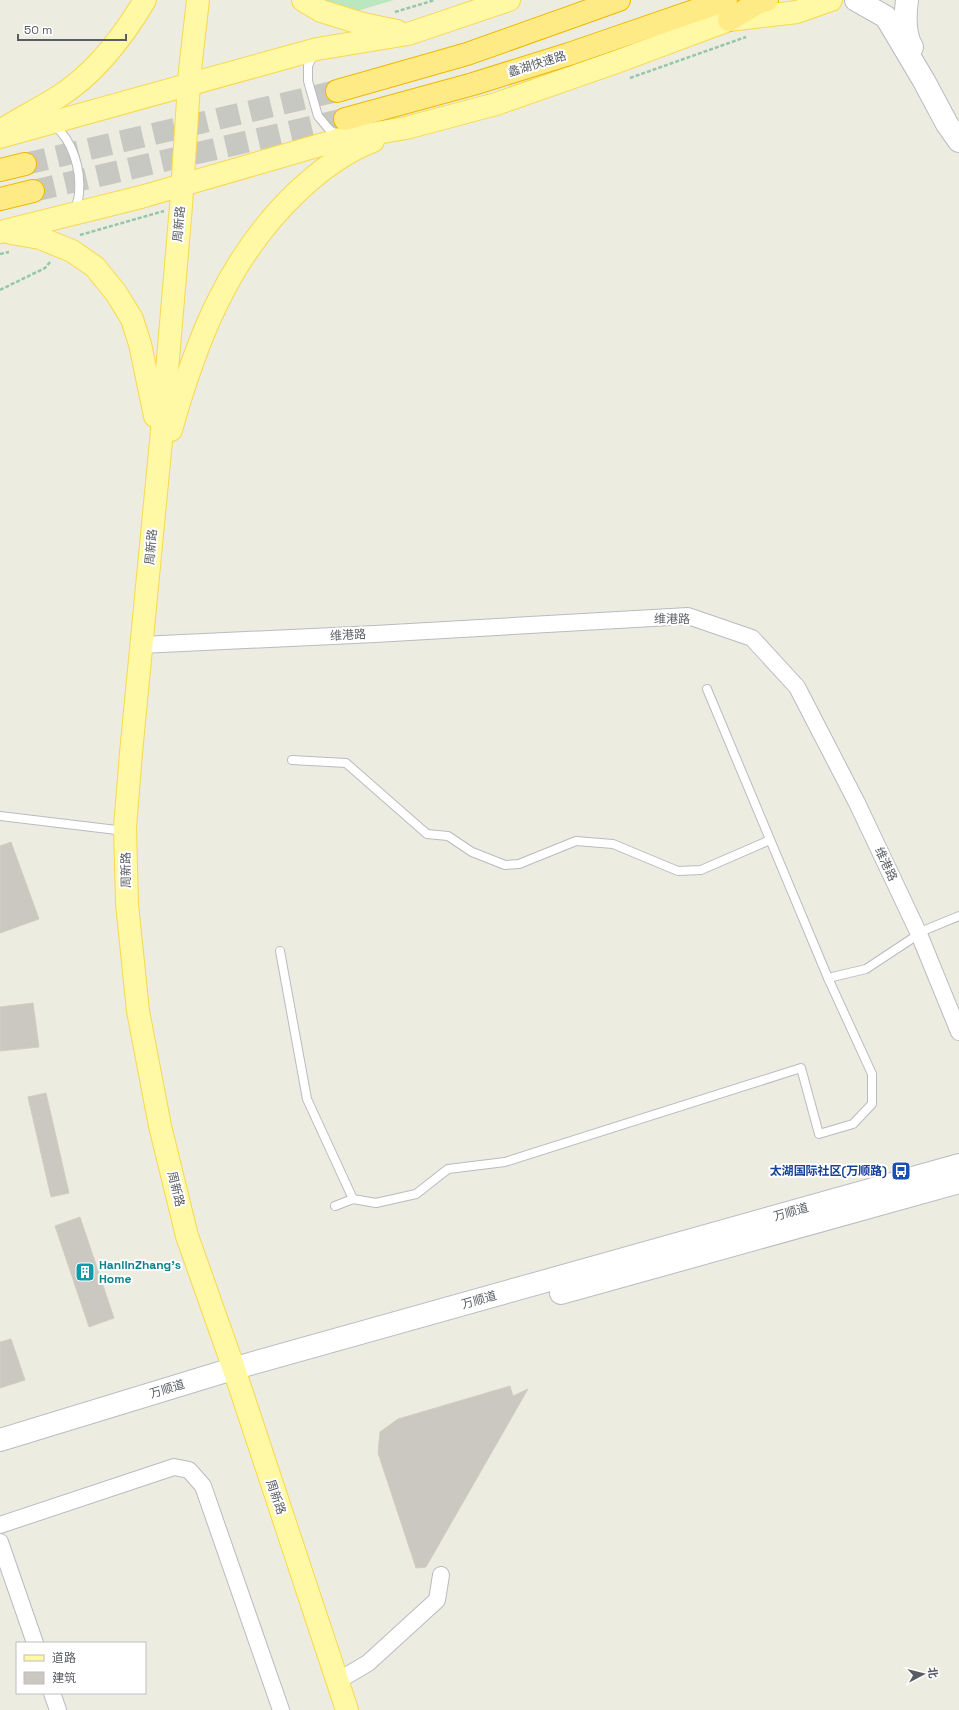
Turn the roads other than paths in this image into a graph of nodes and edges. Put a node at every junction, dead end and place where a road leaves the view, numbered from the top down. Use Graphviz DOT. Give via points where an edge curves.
graph roads {
  1 [pos="145,0"];
  2 [pos="198,0"];
  3 [pos="204,0"];
  4 [pos="303,0"];
  5 [pos="508,0"];
  6 [pos="619,0"];
  7 [pos="767,0"];
  8 [pos="831,0"];
  9 [pos="856,0"];
  10 [pos="907,0"];
  11 [pos="727,10"];
  12 [pos="408,34"];
  13 [pos="317,49"];
  14 [pos="192,84"];
  15 [pos="338,91"];
  16 [pos="51,123"];
  17 [pos="406,128"];
  18 [pos="343,129"];
  19 [pos="959,130"];
  20 [pos="0,131"];
  21 [pos="0,137"];
  22 [pos="959,141"];
  23 [pos="25,164"];
  24 [pos="0,170"];
  25 [pos="186,184"];
  26 [pos="33,191"];
  27 [pos="0,199"];
  28 [pos="74,214"];
  29 [pos="2,232"];
  30 [pos="165,440"];
  31 [pos="145,642"];
  32 [pos="707,689"];
  33 [pos="292,760"];
  34 [pos="0,816"];
  35 [pos="126,831"];
  36 [pos="770,840"];
  37 [pos="959,916"];
  38 [pos="922,932"];
  39 [pos="280,951"];
  40 [pos="828,978"];
  41 [pos="959,1015"];
  42 [pos="959,1032"];
  43 [pos="959,1165"];
  44 [pos="959,1182"];
  45 [pos="353,1199"];
  46 [pos="334,1206"];
  47 [pos="238,1375"];
  48 [pos="0,1440"];
  49 [pos="0,1455"];
  50 [pos="0,1525"];
  51 [pos="0,1542"];
  52 [pos="441,1575"];
  53 [pos="35,1642"];
  54 [pos="341,1679"];
  55 [pos="52,1694"];
  56 [pos="58,1710"];
  57 [pos="281,1710"];
  58 [pos="348,1710"];
  59 [pos="353,1710"];
  1 -- 20 [label="main road" via="120,38 89,73 59,97"];
  2 -- 14 [label="main road, 周新路"];
  3 -- 14 [label="main road, 周新路"];
  4 -- 12 [label="main road" via="321,11"];
  5 -- 12 [label="main road"];
  6 -- 15 [label="highway" via="467,54"];
  7 -- 11 [label="highway, 蠡湖快速路"];
  8 -- 11 [label="main road" via="797,12"];
  9 -- 22 [label="street" via="886,18 924,81 946,124"];
  10 -- 19 [label="street" via="905,14 909,42"];
  11 -- 17 [label="main road" via="619,61 496,104"];
  11 -- 18 [label="highway, 蠡湖快速路" via="569,54"];
  12 -- 13 [label="main road"];
  13 -- 14 [label="main road"];
  13 -- 18 [label="lane" via="308,66 308,81 318,116 328,128"];
  14 -- 16 [label="main road"];
  14 -- 25 [label="main road, 周新路"];
  16 -- 21 [label="main road"];
  16 -- 28 [label="lane" via="62,132 70,144 80,175 80,194"];
  17 -- 18 [label="main road"];
  17 -- 30 [label="main road" via="359,146 332,163 281,207 254,238 217,302"];
  18 -- 25 [label="main road"];
  23 -- 24 [label="highway"];
  25 -- 28 [label="main road"];
  25 -- 30 [label="main road, 周新路"];
  26 -- 27 [label="highway"];
  28 -- 29 [label="main road"];
  29 -- 30 [label="main road" via="40,238 72,251 95,267 116,293 132,319"];
  30 -- 31 [label="main road, 周新路"];
  31 -- 35 [label="main road, 周新路"];
  31 -- 38 [label="street, 维港路" via="688,616 752,638 797,687"];
  31 -- 47 [label="main road, 周新路" via="133,834 135,901 145,1012 194,1234"];
  32 -- 36 [label="lane"];
  33 -- 36 [label="lane" via="346,763 427,834 448,836 472,852 505,865 519,864 576,841 613,844 678,871 701,870"];
  34 -- 35 [label="lane"];
  35 -- 47 [label="main road, 周新路" via="127,904 138,1011 160,1126 187,1236"];
  36 -- 40 [label="lane"];
  37 -- 38 [label="lane"];
  38 -- 40 [label="lane" via="866,969"];
  38 -- 41 [label="street, 维港路"];
  38 -- 42 [label="street, 维港路"];
  39 -- 45 [label="lane" via="307,1099"];
  40 -- 45 [label="lane" via="872,1074 872,1104 853,1124 819,1134 801,1068 505,1162 448,1169 416,1194 376,1202"];
  43 -- 47 [label="street, 万顺道"];
  44 -- 47 [label="street, 万顺道"];
  45 -- 46 [label="lane"];
  47 -- 48 [label="street, 万顺道"];
  47 -- 49 [label="street, 万顺道"];
  47 -- 54 [label="main road, 周新路"];
  47 -- 58 [label="main road, 周新路"];
  50 -- 57 [label="street" via="174,1467 189,1470 203,1486"];
  51 -- 53 [label="street"];
  52 -- 54 [label="street" via="437,1600 368,1663"];
  54 -- 59 [label="main road, 周新路"];
  55 -- 56 [label="street"];
}
